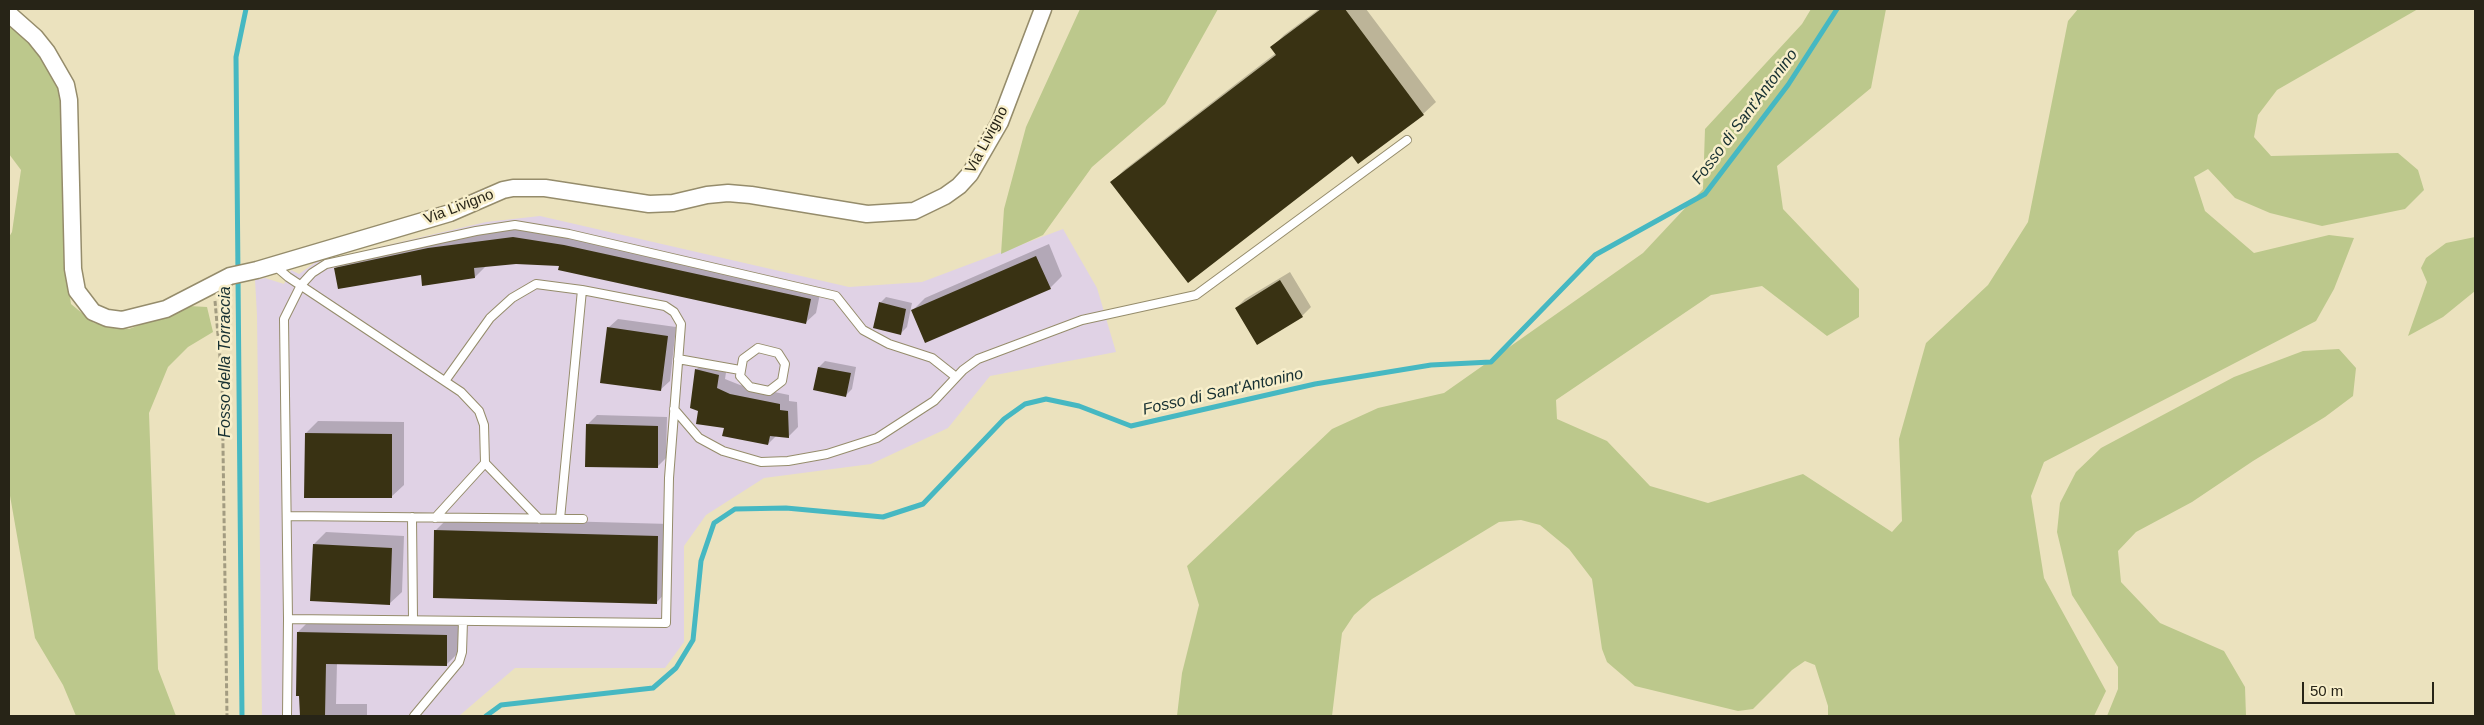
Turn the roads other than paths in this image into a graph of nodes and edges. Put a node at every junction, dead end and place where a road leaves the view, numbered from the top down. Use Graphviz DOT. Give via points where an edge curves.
graph roads {
  1 [pos="1043,9"];
  2 [pos="9,14"];
  3 [pos="1408,140"];
  4 [pos="274,265"];
  5 [pos="301,286"];
  6 [pos="582,290"];
  7 [pos="678,359"];
  8 [pos="740,370"];
  9 [pos="956,377"];
  10 [pos="445,381"];
  11 [pos="674,409"];
  12 [pos="485,463"];
  13 [pos="288,516"];
  14 [pos="412,517"];
  15 [pos="435,518"];
  16 [pos="538,519"];
  17 [pos="560,519"];
  18 [pos="583,519"];
  19 [pos="288,619"];
  20 [pos="413,620"];
  21 [pos="463,621"];
  22 [pos="287,716"];
  23 [pos="414,716"];
  1 -- 4 [label="street, Via Livigno" via="1000,122 970,174 945,196 914,211 868,214 728,193 649,204 523,187 503,190 450,213"];
  2 -- 4 [label="street, Via Livigno" via="35,37 66,85 73,269 74,282 82,300 100,316 122,320 166,308 230,276"];
  3 -- 9 [label="lane" via="1196,294 1082,320 978,359"];
  4 -- 5 [label="lane"];
  5 -- 9 [label="lane" via="326,264 515,225 569,234 836,296 863,330 889,344 932,358"];
  5 -- 10 [label="lane"];
  5 -- 13 [label="lane" via="284,319"];
  6 -- 7 [label="lane" via="665,306 674,312 681,324"];
  6 -- 10 [label="lane" via="536,284 522,290 490,318"];
  6 -- 17 [label="lane"];
  7 -- 8 [label="lane"];
  7 -- 11 [label="lane"];
  8 -- 8 [label="lane" via="740,376 750,387 768,391 782,381 785,364 778,353 758,348 743,359"];
  9 -- 11 [label="lane" via="934,401 877,438 827,454 788,461 761,462 723,451 699,438"];
  10 -- 12 [label="lane" via="479,411 484,426"];
  11 -- 21 [label="lane" via="666,623"];
  12 -- 15 [label="lane"];
  12 -- 16 [label="lane"];
  13 -- 14 [label="lane"];
  13 -- 19 [label="lane"];
  14 -- 15 [label="lane"];
  14 -- 20 [label="lane"];
  15 -- 16 [label="lane"];
  16 -- 17 [label="lane"];
  17 -- 18 [label="lane"];
  19 -- 20 [label="lane"];
  19 -- 22 [label="lane"];
  20 -- 21 [label="lane"];
  21 -- 23 [label="lane" via="459,662"];
}
